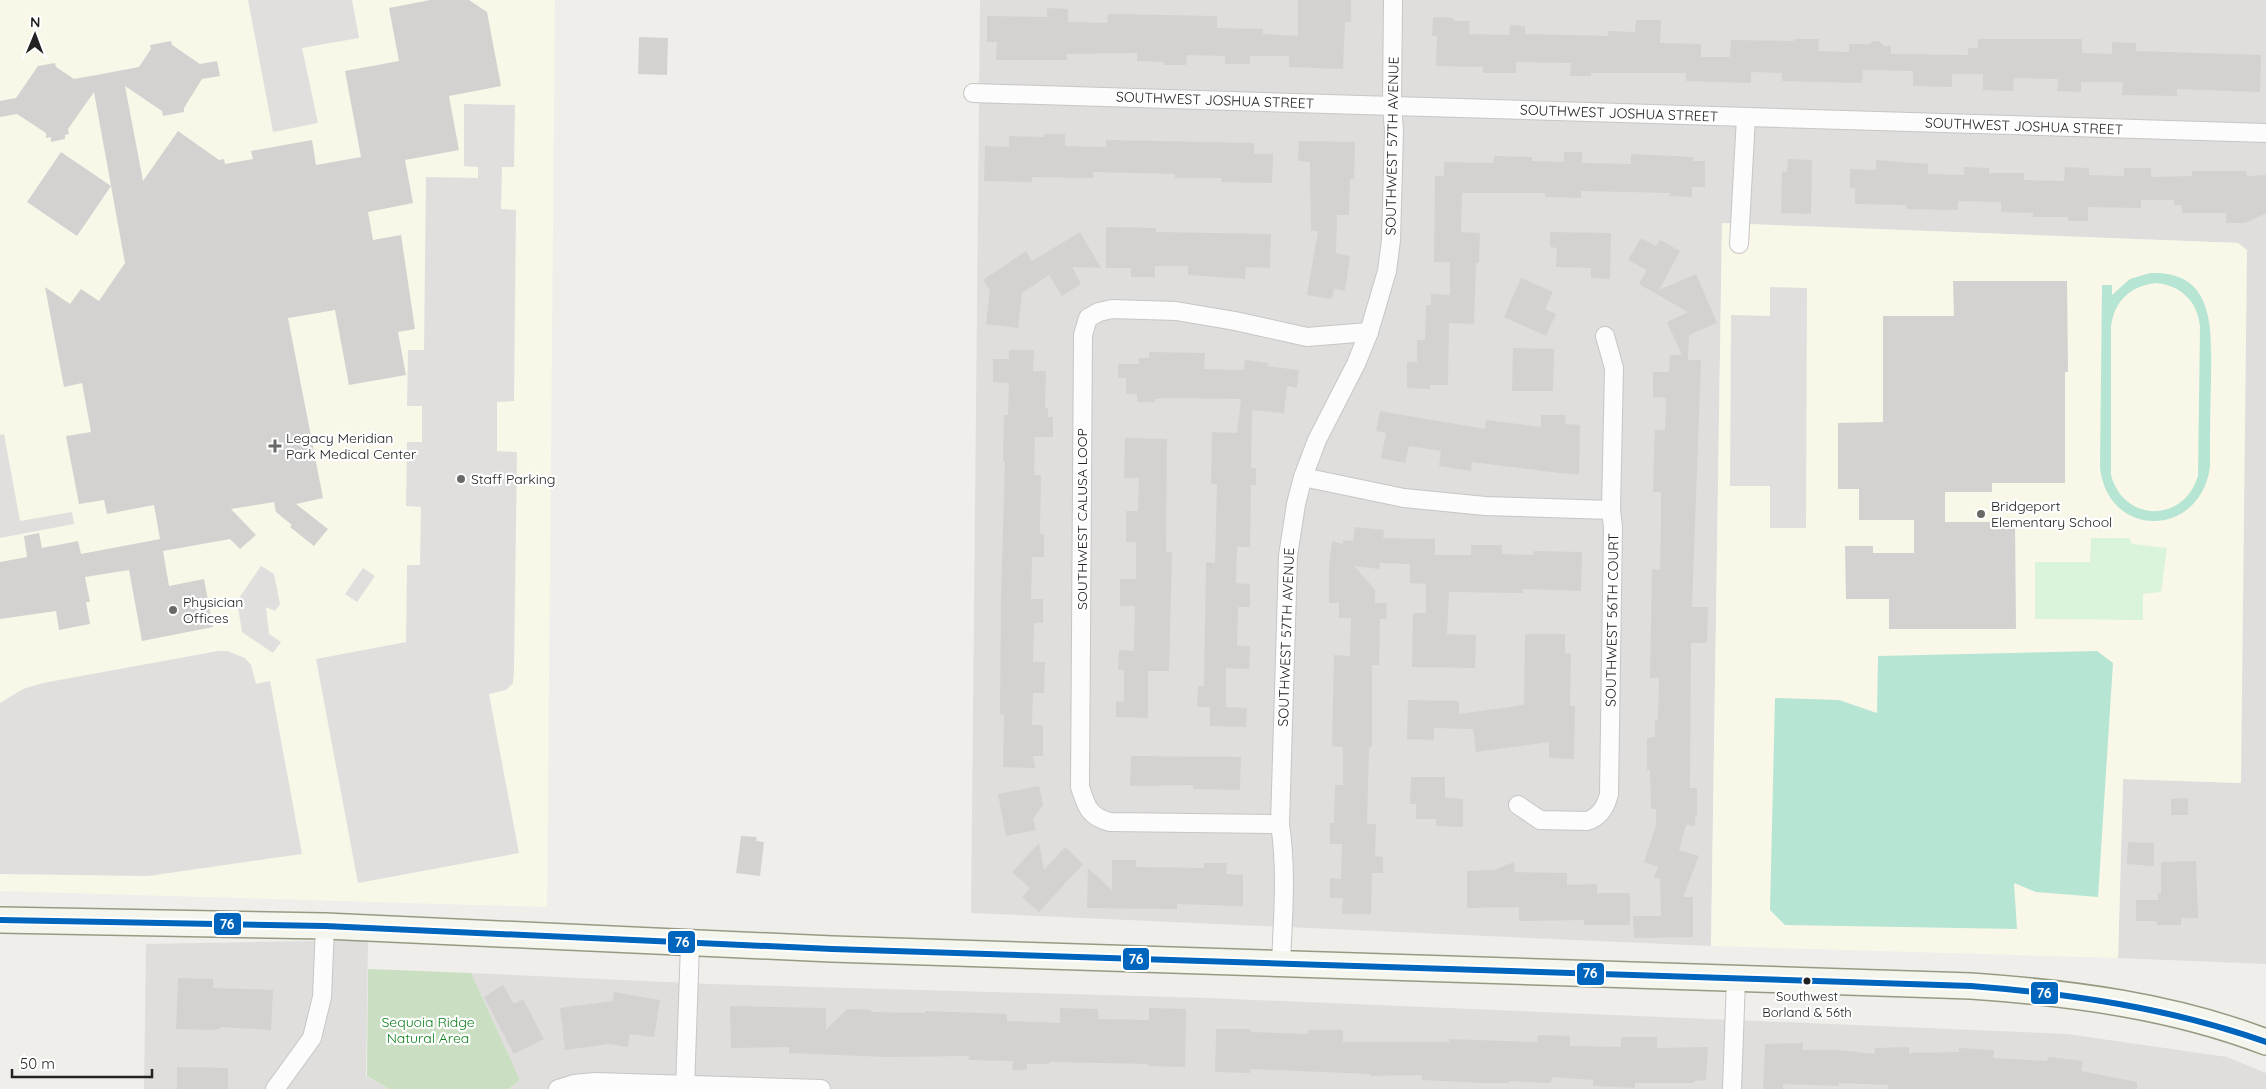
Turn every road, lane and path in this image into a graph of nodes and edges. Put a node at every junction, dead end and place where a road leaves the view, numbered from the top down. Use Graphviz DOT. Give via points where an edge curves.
graph roads {
  1 [pos="1393,0"];
  2 [pos="973,93"];
  3 [pos="1392,105"];
  4 [pos="1746,117"];
  5 [pos="2266,133"];
  6 [pos="1739,244"];
  7 [pos="1369,332"];
  8 [pos="1605,336"];
  9 [pos="1303,477"];
  10 [pos="1611,510"];
  11 [pos="1518,805"];
  12 [pos="1280,824"];
  13 [pos="0,920"];
  14 [pos="325,926"];
  15 [pos="690,944"];
  16 [pos="1282,963"];
  17 [pos="1736,979"];
  18 [pos="2266,1042"];
  19 [pos="685,1087"];
  20 [pos="275,1089"];
  21 [pos="558,1089"];
  22 [pos="821,1089"];
  23 [pos="1732,1089"];
  1 -- 3 [label="street, SOUTHWEST 57TH AVENUE"];
  2 -- 3 [label="street, SOUTHWEST JOSHUA STREET"];
  3 -- 4 [label="street, SOUTHWEST JOSHUA STREET"];
  3 -- 7 [label="street, SOUTHWEST 57TH AVENUE" via="1394,131 1388,271"];
  4 -- 5 [label="street, SOUTHWEST JOSHUA STREET"];
  4 -- 6 [label="street"];
  7 -- 9 [label="street, SOUTHWEST 57TH AVENUE"];
  7 -- 12 [label="street, SOUTHWEST CALUSA LOOP" via="1307,337 1176,311 1112,310 1088,318 1083,335 1080,787 1086,807 1095,817 1110,822"];
  8 -- 10 [label="street, SOUTHWEST 56TH COURT" via="1614,368"];
  9 -- 10 [label="street" via="1404,498 1484,506"];
  9 -- 12 [label="street, SOUTHWEST 57TH AVENUE" via="1288,556"];
  10 -- 11 [label="street, SOUTHWEST 56TH COURT" via="1610,758 1606,805 1594,819 1587,821 1540,820"];
  12 -- 16 [label="street, SOUTHWEST 57TH AVENUE" via="1285,879"];
  13 -- 14 [label="main road"];
  14 -- 15 [label="main road"];
  14 -- 20 [label="street" via="322,998 312,1038"];
  15 -- 16 [label="main road"];
  15 -- 19 [label="street"];
  16 -- 17 [label="main road"];
  17 -- 18 [label="main road" via="1962,986 2044,992 2166,1012"];
  17 -- 23 [label="street"];
  19 -- 21 [label="street" via="595,1082"];
  19 -- 22 [label="street"];
}
